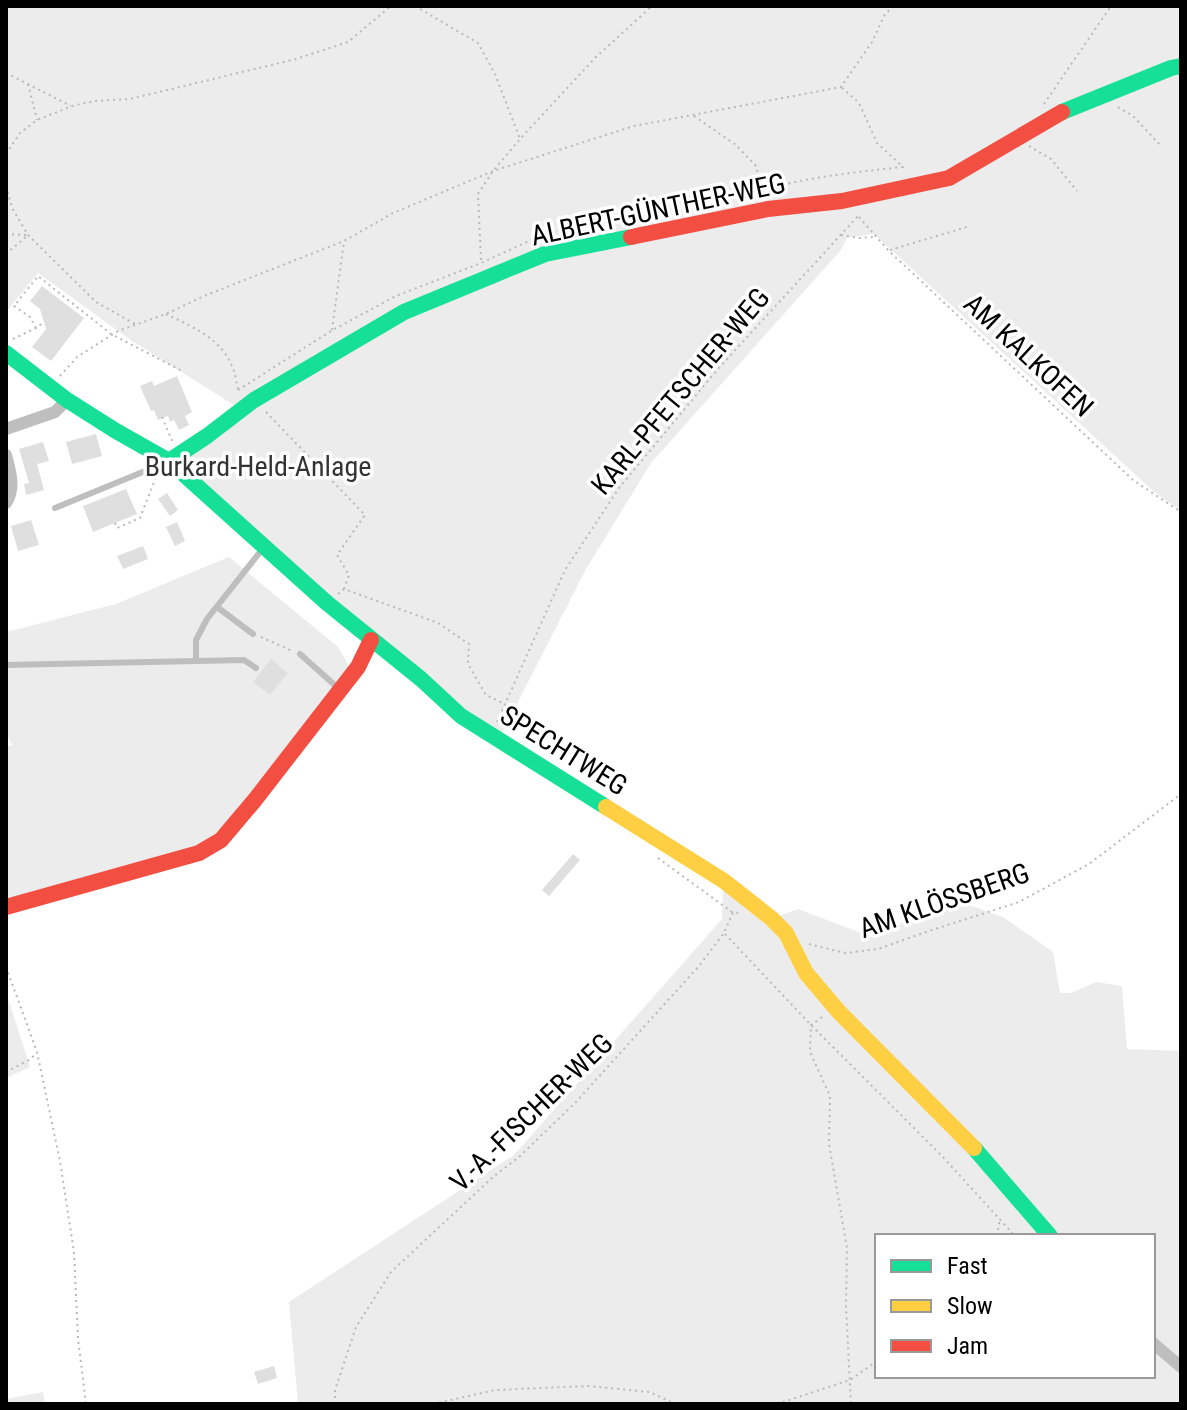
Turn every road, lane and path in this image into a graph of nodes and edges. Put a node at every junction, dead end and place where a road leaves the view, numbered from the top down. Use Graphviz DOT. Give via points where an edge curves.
graph roads {
  1 [pos="391,6"];
  2 [pos="415,6"];
  3 [pos="652,6"];
  4 [pos="894,6"];
  5 [pos="1111,6"];
  6 [pos="1181,66"];
  7 [pos="6,73"];
  8 [pos="27,83"];
  9 [pos="1100,96"];
  10 [pos="72,106"];
  11 [pos="1041,108"];
  12 [pos="693,115"];
  13 [pos="37,120"];
  14 [pos="1015,138"];
  15 [pos="520,139"];
  16 [pos="1161,146"];
  17 [pos="6,154"];
  18 [pos="493,171"];
  19 [pos="6,186"];
  20 [pos="762,190"];
  21 [pos="1077,191"];
  22 [pos="858,216"];
  23 [pos="970,226"];
  24 [pos="6,234"];
  25 [pos="28,235"];
  26 [pos="839,235"];
  27 [pos="875,236"];
  28 [pos="344,241"];
  29 [pos="889,251"];
  30 [pos="6,254"];
  31 [pos="479,282"];
  32 [pos="166,314"];
  33 [pos="44,322"];
  34 [pos="136,324"];
  35 [pos="36,328"];
  36 [pos="331,331"];
  37 [pos="111,334"];
  38 [pos="10,346"];
  39 [pos="184,372"];
  40 [pos="50,385"];
  41 [pos="238,390"];
  42 [pos="67,400"];
  43 [pos="254,400"];
  44 [pos="162,417"];
  45 [pos="6,429"];
  46 [pos="6,455"];
  47 [pos="169,460"];
  48 [pos="6,503"];
  49 [pos="55,508"];
  50 [pos="1181,512"];
  51 [pos="115,523"];
  52 [pos="264,547"];
  53 [pos="344,589"];
  54 [pos="327,603"];
  55 [pos="217,607"];
  56 [pos="253,634"];
  57 [pos="371,640"];
  58 [pos="300,654"];
  59 [pos="196,661"];
  60 [pos="6,665"];
  61 [pos="256,668"];
  62 [pos="341,690"];
  63 [pos="506,705"];
  64 [pos="490,736"];
  65 [pos="1181,794"];
  66 [pos="675,871"];
  67 [pos="6,907"];
  68 [pos="724,933"];
  69 [pos="789,939"];
  70 [pos="6,967"];
  71 [pos="811,1025"];
  72 [pos="37,1052"];
  73 [pos="6,1072"];
  74 [pos="1000,1218"];
  75 [pos="997,1234"];
  76 [pos="1013,1234"];
  77 [pos="1048,1234"];
  78 [pos="1155,1345"];
  79 [pos="875,1362"];
  80 [pos="1181,1367"];
  81 [pos="850,1380"];
  82 [pos="86,1404"];
  83 [pos="335,1404"];
  84 [pos="433,1404"];
  85 [pos="675,1404"];
  86 [pos="777,1404"];
  87 [pos="851,1404"];
  1 -- 10 [label="path" via="348,42 296,59 130,99"];
  2 -- 15 [label="path" via="478,43"];
  3 -- 15 [label="path"];
  4 -- 12 [label="path" via="841,87"];
  5 -- 11 [label="path"];
  6 -- 9 [label="street, ALBERT-GÜNTHER-WEG"];
  7 -- 8 [label="path"];
  8 -- 10 [label="path"];
  8 -- 13 [label="path"];
  9 -- 14 [label="street, ALBERT-GÜNTHER-WEG"];
  9 -- 16 [label="path" via="1133,116"];
  10 -- 13 [label="path"];
  12 -- 18 [label="path" via="634,126"];
  12 -- 20 [label="path" via="756,166"];
  13 -- 17 [label="path"];
  14 -- 21 [label="path" via="1051,159"];
  14 -- 31 [label="street, ALBERT-GÜNTHER-WEG" via="949,178 545,254"];
  15 -- 18 [label="path"];
  18 -- 28 [label="path" via="393,213"];
  18 -- 31 [label="path" via="478,194"];
  19 -- 25 [label="path"];
  22 -- 26 [label="path, KARL-PFETSCHER-WEG"];
  22 -- 27 [label="path, AM KALKOFEN"];
  23 -- 29 [label="path"];
  24 -- 25 [label="path"];
  25 -- 30 [label="path"];
  25 -- 34 [label="path" via="96,302"];
  26 -- 27 [label="path"];
  26 -- 63 [label="path, KARL-PFETSCHER-WEG" via="619,488 565,570"];
  27 -- 29 [label="path, AM KALKOFEN"];
  28 -- 32 [label="path"];
  28 -- 36 [label="path"];
  29 -- 50 [label="path, AM KALKOFEN" via="1133,480"];
  31 -- 43 [label="street, ALBERT-GÜNTHER-WEG" via="404,312"];
  32 -- 34 [label="path"];
  32 -- 41 [label="path" via="220,345"];
  33 -- 35 [label="path"];
  34 -- 37 [label="path"];
  35 -- 37 [label="path" via="14,306 38,276"];
  35 -- 38 [label="path"];
  37 -- 39 [label="path"];
  37 -- 40 [label="path" via="77,357"];
  38 -- 40 [label="street, SPECHTWEG"];
  40 -- 42 [label="street, SPECHTWEG"];
  42 -- 45 [label="street" via="55,412"];
  42 -- 47 [label="street, SPECHTWEG"];
  43 -- 47 [label="street, ALBERT-GÜNTHER-WEG"];
  43 -- 53 [label="path" via="365,515 337,555 349,575"];
  44 -- 47 [label="path"];
  46 -- 48 [label="street" via="11,496"];
  47 -- 49 [label="lane"];
  47 -- 51 [label="path" via="140,518 117,528"];
  47 -- 52 [label="street, SPECHTWEG"];
  52 -- 54 [label="street, SPECHTWEG"];
  52 -- 55 [label="lane"];
  53 -- 54 [label="path"];
  53 -- 63 [label="path" via="438,623 469,644 468,664 486,695"];
  54 -- 57 [label="street, SPECHTWEG"];
  55 -- 56 [label="lane"];
  55 -- 59 [label="lane" via="196,640"];
  56 -- 58 [label="path"];
  57 -- 62 [label="street"];
  57 -- 64 [label="street, SPECHTWEG"];
  58 -- 62 [label="lane"];
  59 -- 60 [label="lane"];
  59 -- 61 [label="lane" via="244,660"];
  62 -- 67 [label="street" via="221,840 199,853"];
  63 -- 64 [label="path, KARL-PFETSCHER-WEG"];
  64 -- 69 [label="street, SPECHTWEG" via="724,881"];
  65 -- 69 [label="path, AM KLÖSSBERG" via="1089,864 1019,902 878,949 845,953"];
  66 -- 68 [label="path" via="732,912"];
  68 -- 71 [label="path"];
  68 -- 83 [label="path, V.-A.-FISCHER-WEG" via="575,1103 391,1272 356,1327"];
  69 -- 77 [label="street, SPECHTWEG" via="806,973 839,1012 973,1147"];
  70 -- 72 [label="path"];
  71 -- 74 [label="path"];
  71 -- 81 [label="path" via="810,1052 830,1096 829,1144 847,1248"];
  72 -- 73 [label="path"];
  72 -- 82 [label="path" via="74,1252"];
  74 -- 75 [label="path"];
  74 -- 76 [label="path"];
  78 -- 80 [label="street"];
  79 -- 81 [label="path"];
  81 -- 86 [label="path"];
  81 -- 87 [label="path"];
  84 -- 85 [label="path" via="495,1390 588,1386 650,1392"];
}
